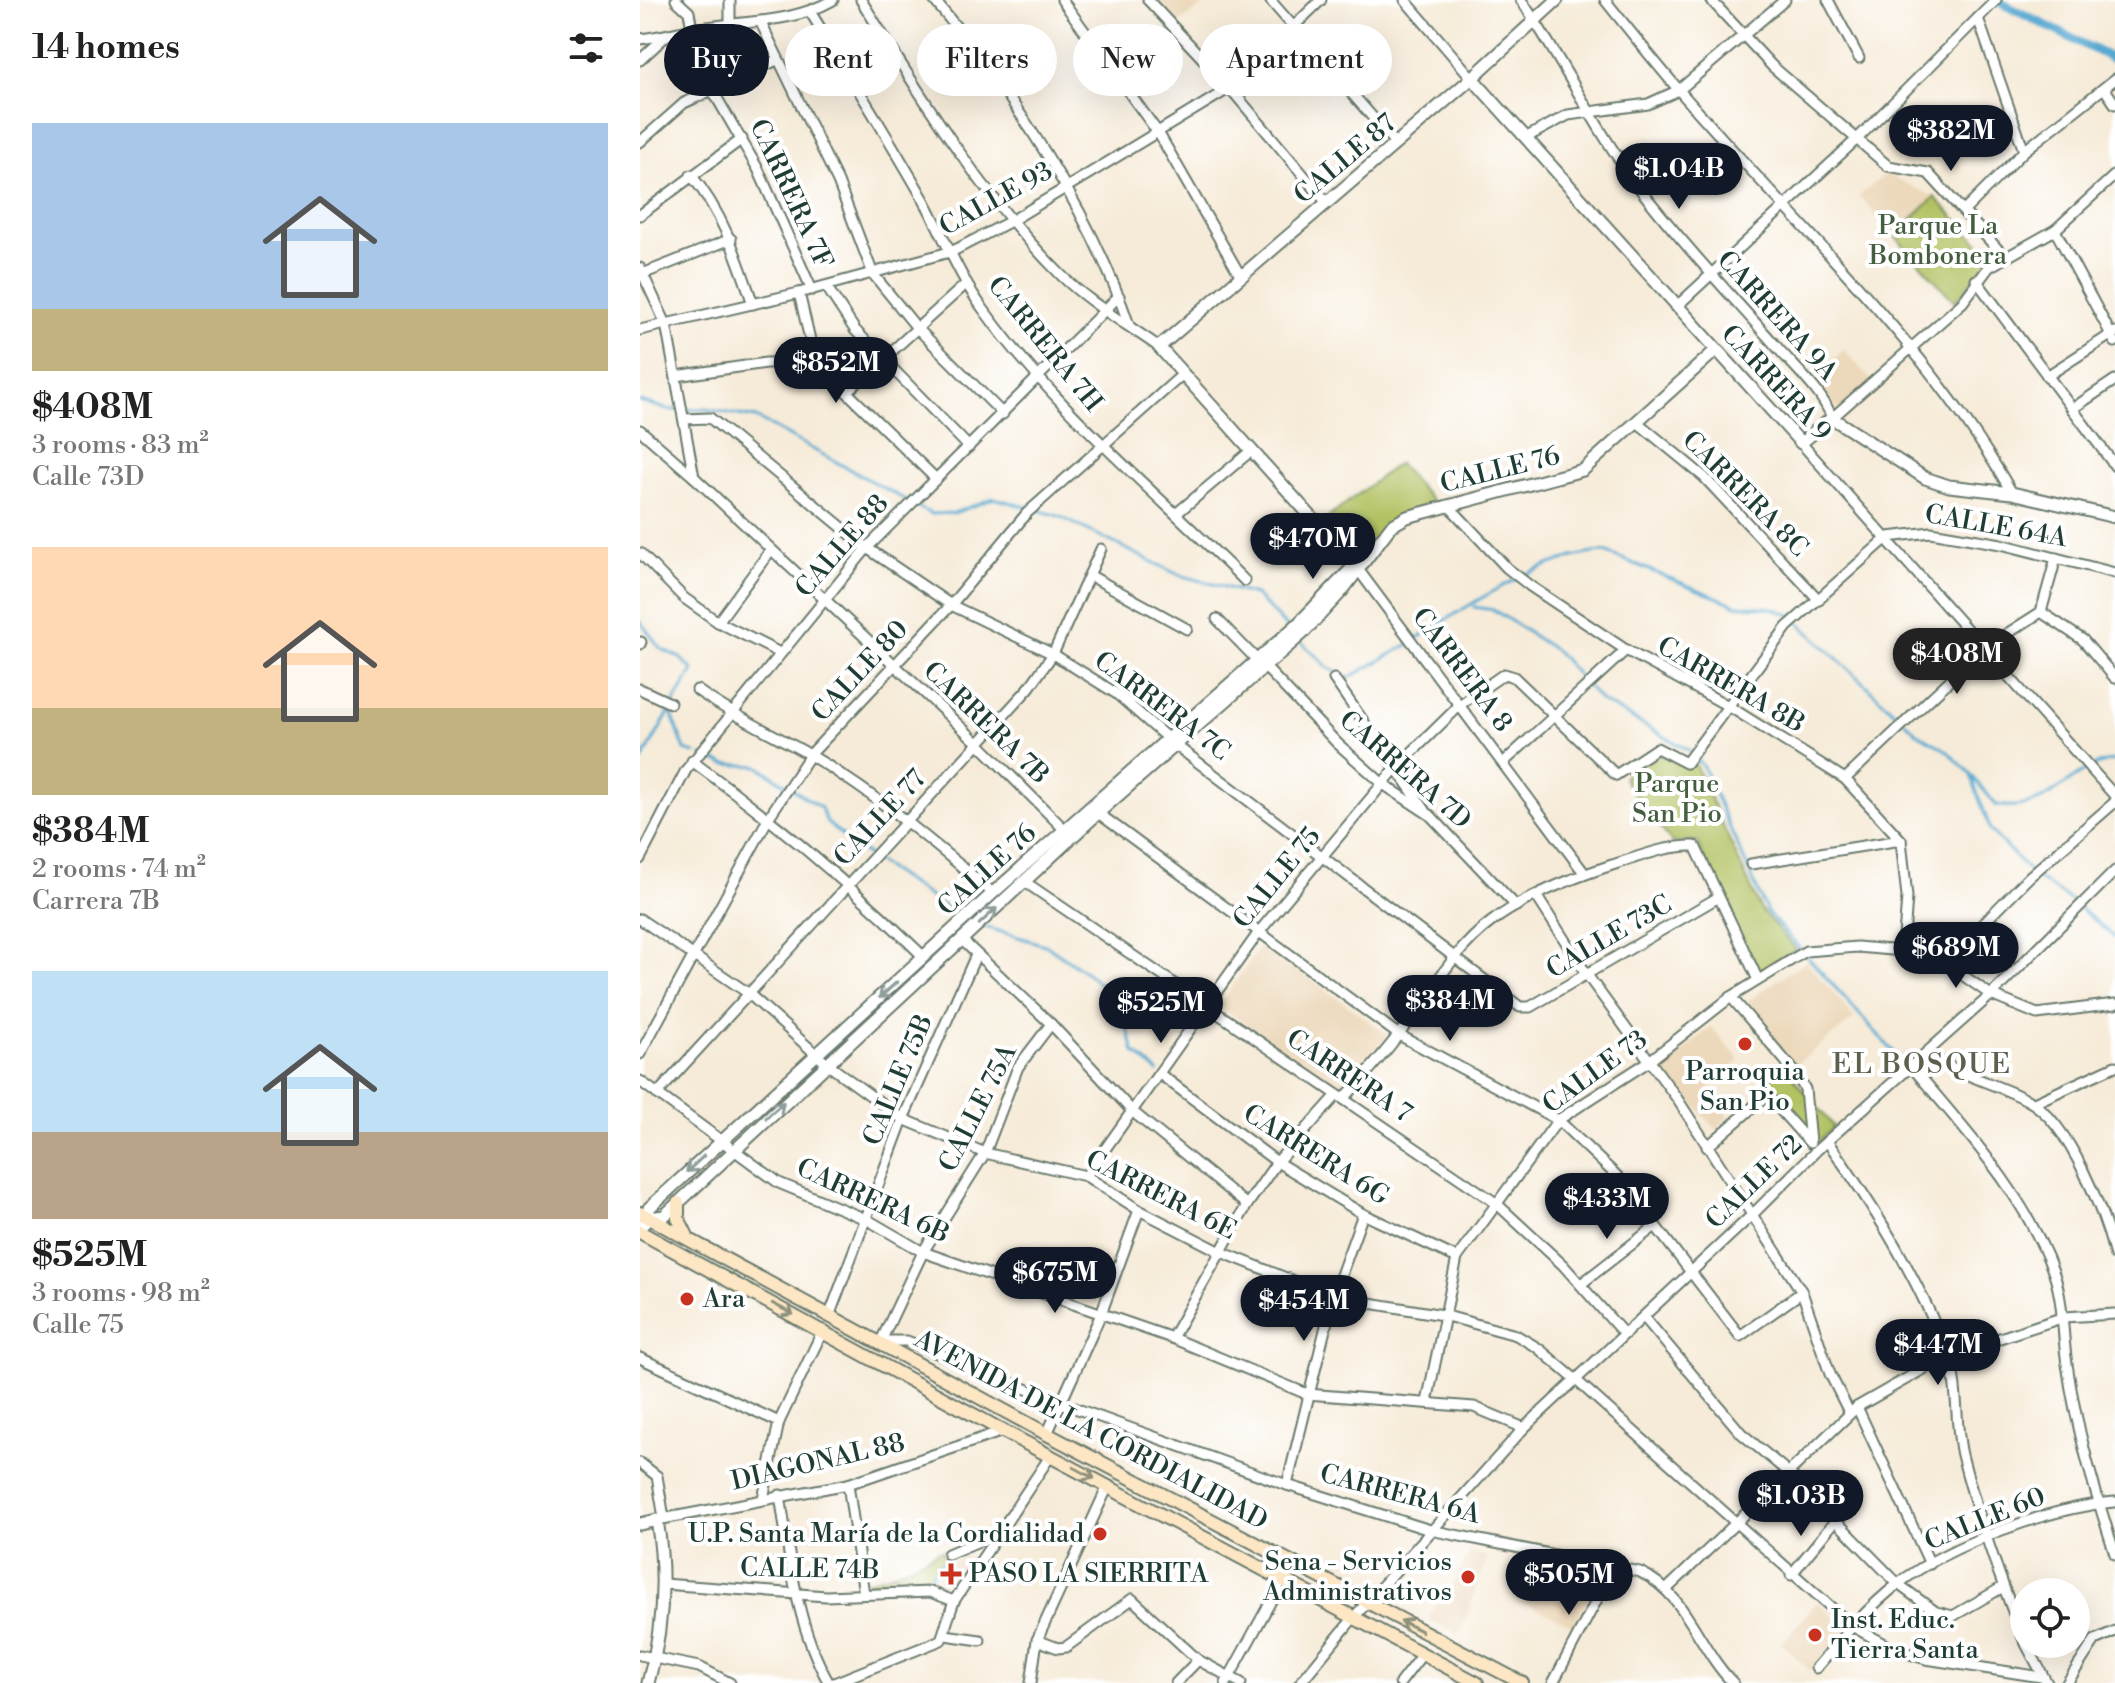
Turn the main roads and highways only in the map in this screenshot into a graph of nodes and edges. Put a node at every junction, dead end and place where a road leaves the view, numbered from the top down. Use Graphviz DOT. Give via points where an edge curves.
graph roads {
  1 [pos="678,1203"];
  2 [pos="642,1222"];
  3 [pos="689,1239"];
  4 [pos="1477,1683"];
  5 [pos="1522,1683"];
  1 -- 3 [label="main road" via="680,1225"];
  2 -- 3 [label="main road, AVENIDA DE LA CORDIALIDAD"];
  2 -- 4 [label="main road, AVENIDA DE LA CORDIALIDAD, one-way" via="1003,1431"];
  5 -- 3 [label="main road, AVENIDA DE LA CORDIALIDAD, one-way"];
}
